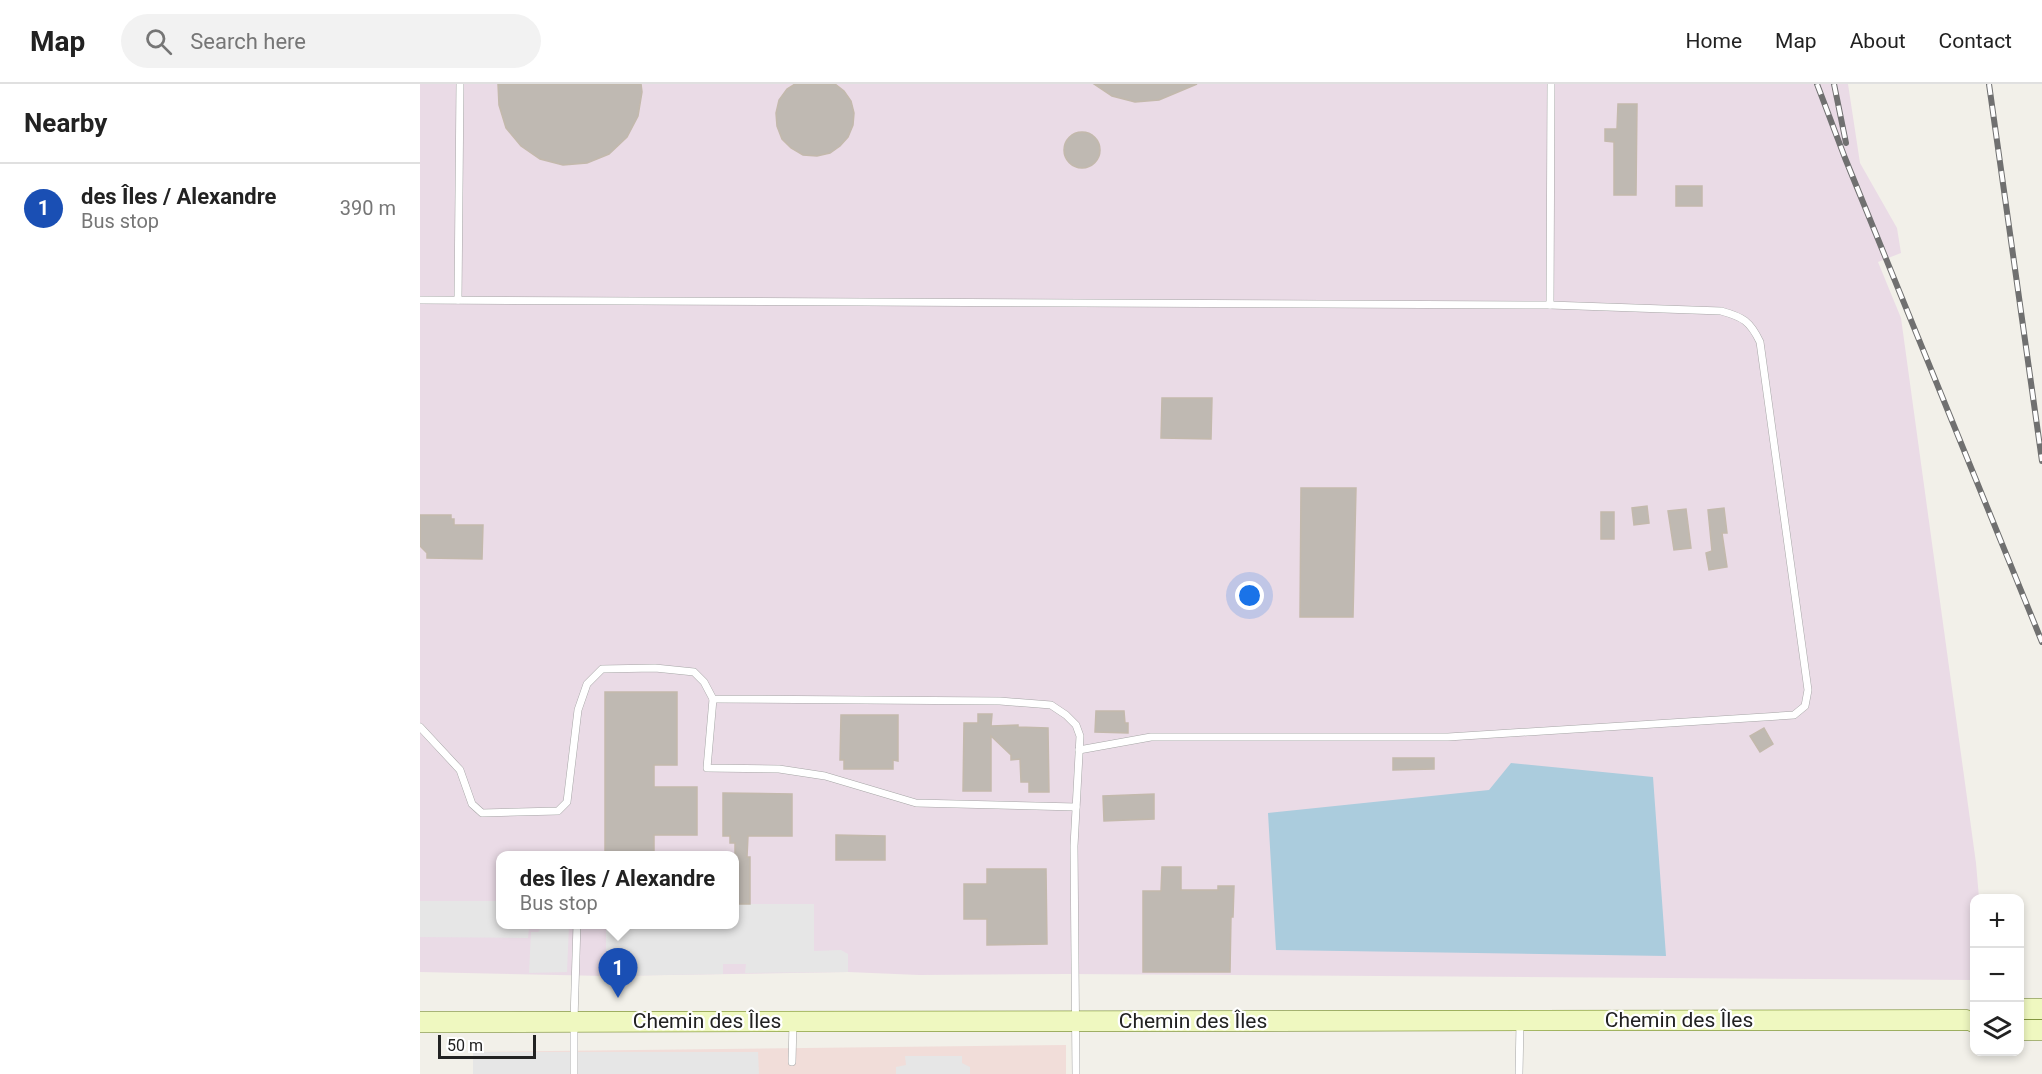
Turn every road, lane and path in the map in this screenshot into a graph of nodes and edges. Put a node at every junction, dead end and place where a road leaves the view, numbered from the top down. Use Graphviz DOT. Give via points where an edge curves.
graph roads {
  1 [pos="460,84"];
  2 [pos="1551,84"];
  3 [pos="420,300"];
  4 [pos="458,300"];
  5 [pos="1550,305"];
  6 [pos="713,699"];
  7 [pos="420,727"];
  8 [pos="1079,750"];
  9 [pos="1076,807"];
  10 [pos="577,929"];
  11 [pos="2024,1009"];
  12 [pos="2042,1009"];
  13 [pos="574,1020"];
  14 [pos="1520,1020"];
  15 [pos="1970,1020"];
  16 [pos="793,1021"];
  17 [pos="1077,1021"];
  18 [pos="420,1022"];
  19 [pos="2024,1030"];
  20 [pos="2042,1030"];
  21 [pos="792,1062"];
  22 [pos="574,1074"];
  23 [pos="1076,1074"];
  24 [pos="1519,1074"];
  1 -- 4 [label="lane"];
  2 -- 5 [label="lane"];
  3 -- 4 [label="lane"];
  4 -- 5 [label="lane"];
  5 -- 8 [label="lane" via="1721,311 1741,317 1755,331 1760,342 1808,690 1805,706 1794,715 1448,737 1150,737"];
  6 -- 7 [label="lane" via="694,672 602,669 587,684 578,710 567,802 558,811 482,813 472,804 460,770"];
  6 -- 8 [label="lane" via="1000,701 1051,705 1076,725"];
  6 -- 9 [label="lane" via="707,768 802,772 916,802"];
  8 -- 9 [label="lane"];
  9 -- 17 [label="lane"];
  10 -- 13 [label="lane"];
  11 -- 12 [label="main road"];
  13 -- 16 [label="main road, Chemin des Îles"];
  13 -- 18 [label="main road, Chemin des Îles"];
  13 -- 22 [label="lane"];
  14 -- 15 [label="main road, Chemin des Îles"];
  14 -- 17 [label="main road, Chemin des Îles"];
  14 -- 24 [label="lane"];
  16 -- 17 [label="main road, Chemin des Îles"];
  16 -- 21 [label="lane"];
  17 -- 23 [label="lane"];
  19 -- 20 [label="main road"];
}
